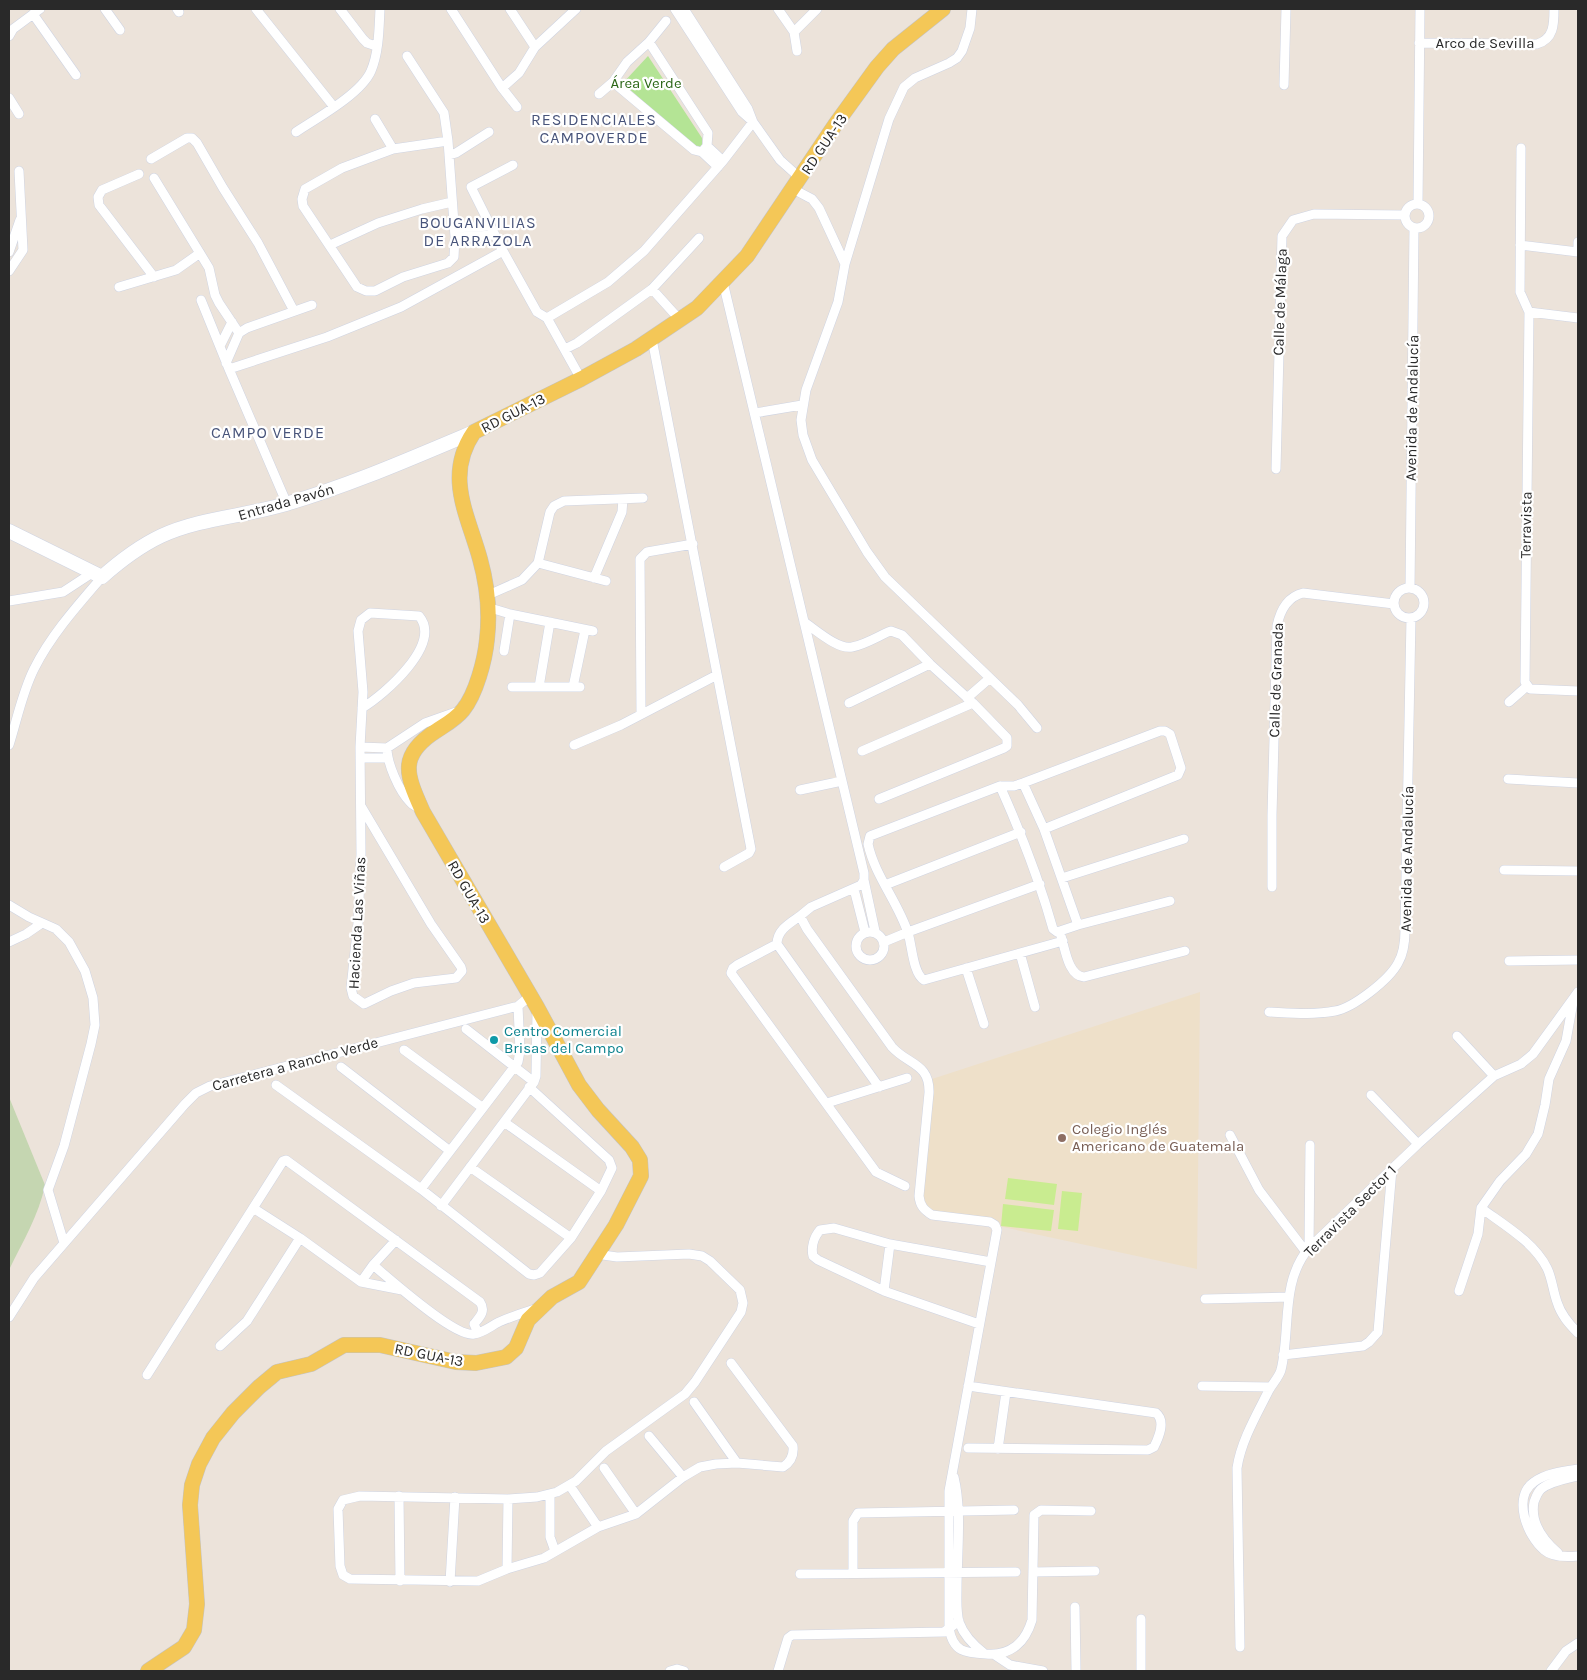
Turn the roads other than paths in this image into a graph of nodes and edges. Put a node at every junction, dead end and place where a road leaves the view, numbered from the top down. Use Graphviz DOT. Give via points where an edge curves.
graph roads {
  1 [pos="105,9"];
  2 [pos="256,9"];
  3 [pos="340,9"];
  4 [pos="380,9"];
  5 [pos="451,9"];
  6 [pos="510,9"];
  7 [pos="574,9"];
  8 [pos="675,9"];
  9 [pos="684,9"];
  10 [pos="778,9"];
  11 [pos="817,9"];
  12 [pos="943,9"];
  13 [pos="972,9"];
  14 [pos="1286,9"];
  15 [pos="1420,9"];
  16 [pos="1554,9"];
  17 [pos="36,11"];
  18 [pos="666,21"];
  19 [pos="120,30"];
  20 [pos="794,32"];
  21 [pos="9,36"];
  22 [pos="649,42"];
  23 [pos="1419,43"];
  24 [pos="376,46"];
  25 [pos="535,47"];
  26 [pos="798,51"];
  27 [pos="407,56"];
  28 [pos="76,75"];
  29 [pos="613,82"];
  30 [pos="1284,85"];
  31 [pos="502,88"];
  32 [pos="599,94"];
  33 [pos="9,98"];
  34 [pos="334,107"];
  35 [pos="517,107"];
  36 [pos="20,114"];
  37 [pos="375,119"];
  38 [pos="753,122"];
  39 [pos="296,132"];
  40 [pos="489,132"];
  41 [pos="448,141"];
  42 [pos="1521,148"];
  43 [pos="393,149"];
  44 [pos="705,149"];
  45 [pos="449,154"];
  46 [pos="151,159"];
  47 [pos="720,164"];
  48 [pos="513,166"];
  49 [pos="19,171"];
  50 [pos="139,174"];
  51 [pos="154,178"];
  52 [pos="797,184"];
  53 [pos="452,202"];
  54 [pos="1418,203"];
  55 [pos="22,214"];
  56 [pos="1404,215"];
  57 [pos="490,226"];
  58 [pos="1414,228"];
  59 [pos="455,233"];
  60 [pos="495,235"];
  61 [pos="699,238"];
  62 [pos="1578,242"];
  63 [pos="1520,244"];
  64 [pos="330,245"];
  65 [pos="503,251"];
  66 [pos="9,252"];
  67 [pos="200,253"];
  68 [pos="845,264"];
  69 [pos="9,271"];
  70 [pos="154,277"];
  71 [pos="723,282"];
  72 [pos="119,287"];
  73 [pos="652,290"];
  74 [pos="201,300"];
  75 [pos="312,305"];
  76 [pos="294,311"];
  77 [pos="1529,312"];
  78 [pos="547,318"];
  79 [pos="1578,318"];
  80 [pos="680,320"];
  81 [pos="232,322"];
  82 [pos="239,333"];
  83 [pos="652,339"];
  84 [pos="220,346"];
  85 [pos="565,350"];
  86 [pos="227,366"];
  87 [pos="581,378"];
  88 [pos="802,405"];
  89 [pos="755,413"];
  90 [pos="474,432"];
  91 [pos="1276,469"];
  92 [pos="643,498"];
  93 [pos="623,499"];
  94 [pos="287,504"];
  95 [pos="9,531"];
  96 [pos="693,544"];
  97 [pos="538,563"];
  98 [pos="97,575"];
  99 [pos="594,578"];
  100 [pos="606,581"];
  101 [pos="1410,588"];
  102 [pos="9,602"];
  103 [pos="487,602"];
  104 [pos="1394,604"];
  105 [pos="510,614"];
  106 [pos="1411,618"];
  107 [pos="550,622"];
  108 [pos="804,622"];
  109 [pos="504,651"];
  110 [pos="930,664"];
  111 [pos="718,676"];
  112 [pos="990,678"];
  113 [pos="1527,686"];
  114 [pos="512,687"];
  115 [pos="539,687"];
  116 [pos="1578,691"];
  117 [pos="970,701"];
  118 [pos="1509,702"];
  119 [pos="850,703"];
  120 [pos="362,708"];
  121 [pos="464,709"];
  122 [pos="641,714"];
  123 [pos="1036,728"];
  124 [pos="9,745"];
  125 [pos="574,745"];
  126 [pos="360,747"];
  127 [pos="387,748"];
  128 [pos="862,752"];
  129 [pos="360,758"];
  130 [pos="387,758"];
  131 [pos="1508,779"];
  132 [pos="842,781"];
  133 [pos="1578,782"];
  134 [pos="1023,783"];
  135 [pos="1000,786"];
  136 [pos="800,790"];
  137 [pos="879,799"];
  138 [pos="361,806"];
  139 [pos="423,812"];
  140 [pos="1044,829"];
  141 [pos="1020,832"];
  142 [pos="1184,839"];
  143 [pos="724,867"];
  144 [pos="1504,870"];
  145 [pos="1578,871"];
  146 [pos="1062,878"];
  147 [pos="864,880"];
  148 [pos="1040,884"];
  149 [pos="885,885"];
  150 [pos="1272,887"];
  151 [pos="854,889"];
  152 [pos="1170,901"];
  153 [pos="9,905"];
  154 [pos="800,916"];
  155 [pos="42,922"];
  156 [pos="1078,925"];
  157 [pos="875,931"];
  158 [pos="1060,931"];
  159 [pos="865,932"];
  160 [pos="908,932"];
  161 [pos="1063,941"];
  162 [pos="9,942"];
  163 [pos="884,942"];
  164 [pos="777,944"];
  165 [pos="1186,951"];
  166 [pos="1020,953"];
  167 [pos="1578,960"];
  168 [pos="1509,961"];
  169 [pos="966,968"];
  170 [pos="1578,992"];
  171 [pos="1573,1001"];
  172 [pos="528,1003"];
  173 [pos="1035,1007"];
  174 [pos="1269,1012"];
  175 [pos="984,1024"];
  176 [pos="466,1030"];
  177 [pos="1457,1036"];
  178 [pos="404,1050"];
  179 [pos="516,1064"];
  180 [pos="537,1064"];
  181 [pos="341,1067"];
  182 [pos="1494,1076"];
  183 [pos="907,1078"];
  184 [pos="531,1084"];
  185 [pos="276,1085"];
  186 [pos="879,1087"];
  187 [pos="1371,1095"];
  188 [pos="827,1103"];
  189 [pos="483,1108"];
  190 [pos="504,1122"];
  191 [pos="1230,1135"];
  192 [pos="1418,1144"];
  193 [pos="1310,1145"];
  194 [pos="450,1151"];
  195 [pos="470,1167"];
  196 [pos="1392,1169"];
  197 [pos="905,1186"];
  198 [pos="421,1189"];
  199 [pos="601,1192"];
  200 [pos="442,1206"];
  201 [pos="253,1208"];
  202 [pos="1482,1208"];
  203 [pos="300,1238"];
  204 [pos="571,1238"];
  205 [pos="396,1240"];
  206 [pos="64,1243"];
  207 [pos="890,1244"];
  208 [pos="1308,1250"];
  209 [pos="596,1254"];
  210 [pos="991,1262"];
  211 [pos="374,1265"];
  212 [pos="361,1282"];
  213 [pos="402,1290"];
  214 [pos="884,1291"];
  215 [pos="1459,1291"];
  216 [pos="1289,1297"];
  217 [pos="1204,1299"];
  218 [pos="542,1307"];
  219 [pos="9,1318"];
  220 [pos="979,1324"];
  221 [pos="478,1333"];
  222 [pos="1578,1333"];
  223 [pos="220,1346"];
  224 [pos="1283,1355"];
  225 [pos="731,1363"];
  226 [pos="147,1375"];
  227 [pos="968,1386"];
  228 [pos="1202,1386"];
  229 [pos="1271,1388"];
  230 [pos="1006,1392"];
  231 [pos="694,1402"];
  232 [pos="649,1436"];
  233 [pos="968,1448"];
  234 [pos="998,1448"];
  235 [pos="736,1463"];
  236 [pos="604,1468"];
  237 [pos="1578,1468"];
  238 [pos="1578,1476"];
  239 [pos="683,1477"];
  240 [pos="570,1486"];
  241 [pos="550,1494"];
  242 [pos="399,1496"];
  243 [pos="455,1497"];
  244 [pos="508,1498"];
  245 [pos="1014,1510"];
  246 [pos="953,1512"];
  247 [pos="1091,1512"];
  248 [pos="636,1514"];
  249 [pos="598,1527"];
  250 [pos="555,1551"];
  251 [pos="1560,1555"];
  252 [pos="1578,1556"];
  253 [pos="507,1569"];
  254 [pos="1095,1571"];
  255 [pos="1016,1572"];
  256 [pos="1033,1572"];
  257 [pos="953,1573"];
  258 [pos="800,1574"];
  259 [pos="853,1574"];
  260 [pos="400,1581"];
  261 [pos="450,1582"];
  262 [pos="1075,1607"];
  263 [pos="1141,1619"];
  264 [pos="959,1621"];
  265 [pos="949,1628"];
  266 [pos="1578,1643"];
  267 [pos="1240,1646"];
  268 [pos="985,1654"];
  269 [pos="995,1655"];
  270 [pos="148,1671"];
  271 [pos="670,1671"];
  272 [pos="684,1671"];
  273 [pos="778,1671"];
  274 [pos="1043,1671"];
  275 [pos="1076,1671"];
  276 [pos="1141,1671"];
  277 [pos="1551,1671"];
  1 -- 19 [label="street"];
  2 -- 34 [label="street"];
  3 -- 24 [label="street" via="363,39"];
  4 -- 24 [label="street"];
  5 -- 31 [label="street"];
  6 -- 25 [label="street"];
  7 -- 25 [label="street"];
  8 -- 38 [label="street" via="742,112"];
  9 -- 38 [label="street" via="748,109"];
  10 -- 20 [label="street"];
  11 -- 20 [label="street"];
  12 -- 52 [label="main road, RD GUA-13" via="893,49 835,126"];
  13 -- 68 [label="street" via="970,28 957,58 915,78 904,87 889,119"];
  14 -- 30 [label="street"];
  15 -- 23 [label="street"];
  16 -- 23 [label="street, Arco de Sevilla" via="1552,32 1537,44"];
  17 -- 21 [label="street"];
  17 -- 28 [label="street"];
  18 -- 22 [label="street"];
  20 -- 26 [label="street"];
  22 -- 29 [label="street" via="627,62"];
  22 -- 44 [label="street" via="708,133"];
  23 -- 54 [label="street"];
  24 -- 34 [label="street" via="375,60 364,84"];
  25 -- 31 [label="street" via="519,73"];
  27 -- 41 [label="street" via="444,113"];
  29 -- 32 [label="street"];
  29 -- 44 [label="street" via="694,150"];
  31 -- 35 [label="street"];
  33 -- 36 [label="street"];
  34 -- 39 [label="street"];
  37 -- 43 [label="street"];
  38 -- 47 [label="street"];
  38 -- 52 [label="street"];
  40 -- 45 [label="street"];
  41 -- 43 [label="street"];
  41 -- 45 [label="street"];
  42 -- 63 [label="street"];
  43 -- 64 [label="street" via="342,168 305,189 303,206"];
  44 -- 47 [label="street"];
  45 -- 53 [label="street"];
  46 -- 76 [label="street" via="186,138 197,143 258,243"];
  47 -- 78 [label="street" via="675,217 622,271"];
  48 -- 57 [label="street" via="471,187"];
  49 -- 55 [label="street"];
  50 -- 70 [label="street" via="102,190 98,200"];
  51 -- 67 [label="street"];
  52 -- 68 [label="street" via="816,204"];
  52 -- 71 [label="main road, RD GUA-13" via="748,256"];
  53 -- 59 [label="street"];
  53 -- 64 [label="street" via="378,223"];
  54 -- 56 [label="street" via="1407,208"];
  54 -- 58 [label="street" via="1428,210 1429,218 1421,228"];
  55 -- 66 [label="street"];
  55 -- 69 [label="street" via="23,250"];
  56 -- 58 [label="street" via="1406,223"];
  56 -- 91 [label="street, Calle de Málaga" via="1314,214 1293,220 1282,236"];
  57 -- 59 [label="street"];
  57 -- 60 [label="street"];
  58 -- 101 [label="street, Avenida de Andalucía"];
  59 -- 60 [label="street"];
  59 -- 64 [label="street" via="454,258 448,263 366,292 357,287"];
  60 -- 65 [label="street"];
  61 -- 73 [label="street"];
  62 -- 63 [label="street" via="1578,252"];
  63 -- 77 [label="street" via="1520,292"];
  65 -- 78 [label="street" via="537,312"];
  65 -- 86 [label="street" via="401,307 327,337"];
  67 -- 70 [label="street" via="176,270"];
  67 -- 81 [label="street" via="209,268 215,295"];
  68 -- 88 [label="street" via="838,302"];
  70 -- 72 [label="street"];
  71 -- 80 [label="main road, RD GUA-13"];
  71 -- 89 [label="street"];
  73 -- 80 [label="street"];
  73 -- 85 [label="street"];
  74 -- 84 [label="street"];
  75 -- 76 [label="street"];
  76 -- 82 [label="street"];
  77 -- 79 [label="street"];
  77 -- 113 [label="street, Terravista"];
  78 -- 85 [label="street"];
  80 -- 83 [label="main road, RD GUA-13"];
  81 -- 82 [label="street"];
  81 -- 84 [label="street"];
  82 -- 86 [label="street"];
  83 -- 87 [label="main road, RD GUA-13"];
  83 -- 96 [label="street"];
  84 -- 86 [label="street"];
  85 -- 87 [label="street"];
  86 -- 94 [label="street"];
  87 -- 90 [label="main road, RD GUA-13"];
  88 -- 89 [label="street"];
  88 -- 112 [label="street" via="803,435 812,460 867,552 892,584"];
  89 -- 108 [label="street"];
  90 -- 94 [label="street, Entrada Pavón" via="372,475"];
  90 -- 103 [label="main road, RD GUA-13" via="462,456 460,486 462,506 483,573"];
  92 -- 93 [label="street"];
  93 -- 97 [label="street" via="564,501 554,506"];
  93 -- 99 [label="street" via="622,512"];
  94 -- 98 [label="street, Entrada Pavón" via="194,525 162,536"];
  95 -- 98 [label="street"];
  96 -- 111 [label="street"];
  96 -- 122 [label="street" via="647,552 640,559"];
  97 -- 99 [label="street"];
  97 -- 103 [label="street" via="522,580"];
  98 -- 102 [label="street" via="63,592"];
  98 -- 124 [label="street" via="33,670"];
  99 -- 100 [label="street"];
  101 -- 104 [label="street" via="1400,590"];
  101 -- 106 [label="street" via="1419,591 1424,600 1420,614"];
  103 -- 105 [label="street"];
  103 -- 121 [label="main road, RD GUA-13" via="487,639 480,675"];
  104 -- 106 [label="street" via="1398,614"];
  104 -- 150 [label="street, Calle de Granada" via="1303,593 1290,600 1279,614"];
  105 -- 107 [label="street"];
  105 -- 109 [label="street"];
  106 -- 174 [label="street, Avenida de Andalucía" via="1406,930 1402,955 1383,981 1342,1009"];
  107 -- 115 [label="street"];
  107 -- 115 [label="street" via="589,630 577,687"];
  108 -- 110 [label="street" via="831,641 850,648 888,632 897,632"];
  108 -- 132 [label="street"];
  110 -- 117 [label="street"];
  110 -- 119 [label="street"];
  111 -- 122 [label="street"];
  111 -- 143 [label="street" via="751,849"];
  112 -- 117 [label="street"];
  112 -- 123 [label="street"];
  113 -- 116 [label="street" via="1535,690"];
  113 -- 118 [label="street"];
  114 -- 115 [label="street"];
  117 -- 128 [label="street"];
  117 -- 137 [label="street" via="1007,738 1007,746"];
  120 -- 120 [label="street, Hacienda Las Viñas" via="374,701 414,662 426,633 419,616 374,612 361,620 358,631"];
  120 -- 126 [label="street, Hacienda Las Viñas"];
  121 -- 127 [label="street" via="425,723"];
  121 -- 139 [label="main road, RD GUA-13" via="425,738 410,757 410,783"];
  122 -- 125 [label="street"];
  126 -- 127 [label="street"];
  126 -- 129 [label="street, Hacienda Las Viñas"];
  127 -- 130 [label="street"];
  129 -- 130 [label="street"];
  129 -- 138 [label="street, Hacienda Las Viñas"];
  130 -- 139 [label="street" via="400,788"];
  131 -- 133 [label="street"];
  132 -- 136 [label="street"];
  132 -- 147 [label="street"];
  134 -- 135 [label="street"];
  134 -- 140 [label="street"];
  134 -- 140 [label="street" via="1160,731 1170,734 1181,768 1178,775"];
  135 -- 141 [label="street"];
  135 -- 149 [label="street" via="870,836 869,848"];
  138 -- 138 [label="street, Hacienda Las Viñas" via="462,971 456,978 414,983 364,1004 353,996 351,988 359,914"];
  139 -- 172 [label="main road, RD GUA-13"];
  140 -- 146 [label="street"];
  141 -- 148 [label="street"];
  141 -- 149 [label="street"];
  142 -- 146 [label="street"];
  144 -- 145 [label="street"];
  146 -- 156 [label="street"];
  147 -- 151 [label="street"];
  147 -- 157 [label="street"];
  148 -- 158 [label="street" via="1053,929"];
  148 -- 160 [label="street"];
  149 -- 160 [label="street"];
  151 -- 154 [label="street" via="811,907"];
  151 -- 159 [label="street"];
  152 -- 156 [label="street"];
  153 -- 155 [label="street"];
  154 -- 164 [label="street" via="783,929"];
  154 -- 210 [label="street" via="892,1046 902,1057 920,1066 929,1083 920,1204 932,1215 982,1220 995,1225"];
  155 -- 162 [label="street"];
  155 -- 206 [label="street" via="56,928 69,942 85,971 93,998 95,1025 64,1146 48,1190"];
  156 -- 158 [label="street"];
  157 -- 159 [label="street"];
  157 -- 163 [label="street"];
  158 -- 161 [label="street"];
  159 -- 163 [label="street" via="856,942 863,958 876,959 884,950"];
  160 -- 163 [label="street"];
  160 -- 169 [label="street" via="920,978 928,980"];
  161 -- 165 [label="street" via="1072,972 1079,977"];
  161 -- 166 [label="street"];
  164 -- 186 [label="street"];
  164 -- 188 [label="street" via="737,965 732,973"];
  166 -- 169 [label="street"];
  166 -- 173 [label="street"];
  167 -- 168 [label="street"];
  169 -- 175 [label="street"];
  170 -- 171 [label="street, Terravista Sector 1"];
  171 -- 182 [label="street, Terravista Sector 1" via="1533,1054 1521,1064"];
  171 -- 202 [label="street" via="1566,1041 1549,1079 1538,1134"];
  172 -- 179 [label="street"];
  172 -- 180 [label="street"];
  172 -- 206 [label="street, Carretera a Rancho Verde" via="210,1086 196,1093"];
  172 -- 209 [label="main road, RD GUA-13" via="579,1085 640,1160 641,1176 635,1190"];
  176 -- 179 [label="street"];
  177 -- 182 [label="street"];
  178 -- 189 [label="street"];
  179 -- 180 [label="street"];
  179 -- 184 [label="street"];
  179 -- 189 [label="street"];
  180 -- 184 [label="street"];
  181 -- 194 [label="street"];
  182 -- 192 [label="street, Terravista Sector 1"];
  183 -- 186 [label="street"];
  184 -- 190 [label="street"];
  184 -- 199 [label="street" via="609,1160 612,1171"];
  185 -- 198 [label="street"];
  186 -- 188 [label="street"];
  187 -- 192 [label="street"];
  188 -- 197 [label="street" via="876,1172"];
  189 -- 194 [label="street"];
  190 -- 195 [label="street"];
  190 -- 199 [label="street"];
  191 -- 208 [label="street" via="1259,1190"];
  192 -- 196 [label="street, Terravista Sector 1"];
  193 -- 208 [label="street"];
  194 -- 198 [label="street"];
  195 -- 200 [label="street"];
  195 -- 204 [label="street"];
  196 -- 208 [label="street, Terravista Sector 1"];
  196 -- 224 [label="street" via="1378,1332 1363,1346"];
  198 -- 200 [label="street"];
  199 -- 204 [label="street"];
  200 -- 204 [label="street" via="531,1275 540,1273"];
  201 -- 203 [label="street"];
  201 -- 205 [label="street" via="286,1160"];
  201 -- 226 [label="street"];
  202 -- 215 [label="street" via="1478,1234"];
  202 -- 222 [label="street" via="1540,1256 1548,1270 1557,1304"];
  203 -- 212 [label="street"];
  203 -- 223 [label="street" via="247,1321"];
  205 -- 211 [label="street"];
  205 -- 221 [label="street" via="482,1304 483,1312 474,1324"];
  206 -- 219 [label="street, Carretera a Rancho Verde" via="34,1278"];
  207 -- 210 [label="street"];
  207 -- 214 [label="street"];
  207 -- 214 [label="street" via="825,1228 817,1234 813,1246 813,1256 818,1260"];
  208 -- 216 [label="street, Terravista Sector 1" via="1294,1273"];
  209 -- 218 [label="main road, RD GUA-13" via="579,1282 552,1297"];
  209 -- 240 [label="street" via="611,1257 702,1256 740,1290 743,1303 741,1312 690,1389 606,1451"];
  210 -- 220 [label="street"];
  211 -- 212 [label="street"];
  211 -- 213 [label="street"];
  212 -- 213 [label="street"];
  213 -- 221 [label="street" via="446,1324 473,1335"];
  214 -- 220 [label="street"];
  216 -- 217 [label="street"];
  216 -- 224 [label="street, Terravista Sector 1"];
  218 -- 221 [label="street"];
  218 -- 270 [label="main road, RD GUA-13" via="528,1320 516,1348 506,1357 476,1363 456,1362 380,1345 344,1345 311,1364 277,1372 259,1387 213,1438 192,1485 190,1505 197,1604 194,1630 184,1647"];
  220 -- 227 [label="street"];
  224 -- 229 [label="street, Terravista Sector 1" via="1280,1372"];
  225 -- 235 [label="street" via="793,1446 794,1453 783,1467"];
  227 -- 230 [label="street"];
  227 -- 246 [label="street" via="949,1491"];
  228 -- 229 [label="street"];
  229 -- 267 [label="street, Terravista Sector 1" via="1242,1448 1236,1468"];
  230 -- 234 [label="street"];
  230 -- 234 [label="street" via="1156,1413 1162,1422 1154,1448 1148,1450"];
  231 -- 235 [label="street"];
  232 -- 239 [label="street"];
  233 -- 234 [label="street"];
  235 -- 239 [label="street" via="700,1467"];
  236 -- 248 [label="street"];
  237 -- 251 [label="street" via="1533,1482 1523,1501 1524,1514 1534,1537 1544,1550"];
  238 -- 251 [label="street" via="1546,1486 1537,1493 1535,1500 1534,1519 1540,1533"];
  239 -- 248 [label="street"];
  240 -- 241 [label="street"];
  240 -- 249 [label="street"];
  241 -- 244 [label="street"];
  241 -- 250 [label="street" via="550,1537"];
  242 -- 243 [label="street"];
  242 -- 260 [label="street"];
  242 -- 260 [label="street" via="360,1496 343,1500 338,1509 343,1575 350,1579"];
  243 -- 244 [label="street"];
  243 -- 261 [label="street"];
  244 -- 253 [label="street"];
  245 -- 246 [label="street"];
  246 -- 257 [label="street"];
  246 -- 259 [label="street" via="856,1515 852,1521"];
  247 -- 256 [label="street" via="1044,1510 1036,1513 1033,1520"];
  248 -- 249 [label="street"];
  249 -- 250 [label="street"];
  250 -- 253 [label="street" via="544,1558"];
  251 -- 252 [label="street"];
  253 -- 261 [label="street" via="478,1581"];
  254 -- 256 [label="street"];
  255 -- 257 [label="street"];
  256 -- 269 [label="street" via="1033,1609 1029,1630 1015,1647"];
  257 -- 259 [label="street"];
  257 -- 264 [label="street"];
  257 -- 265 [label="street"];
  258 -- 259 [label="street"];
  260 -- 261 [label="street"];
  262 -- 275 [label="street"];
  263 -- 276 [label="street"];
  264 -- 265 [label="street"];
  264 -- 268 [label="street" via="970,1641"];
  265 -- 268 [label="street" via="953,1642 959,1648 971,1654"];
  265 -- 273 [label="street" via="944,1632 792,1635 788,1638"];
  266 -- 277 [label="street" via="1566,1650"];
  268 -- 269 [label="street"];
  269 -- 274 [label="street" via="1010,1665"];
  271 -- 272 [label="street"];
}
